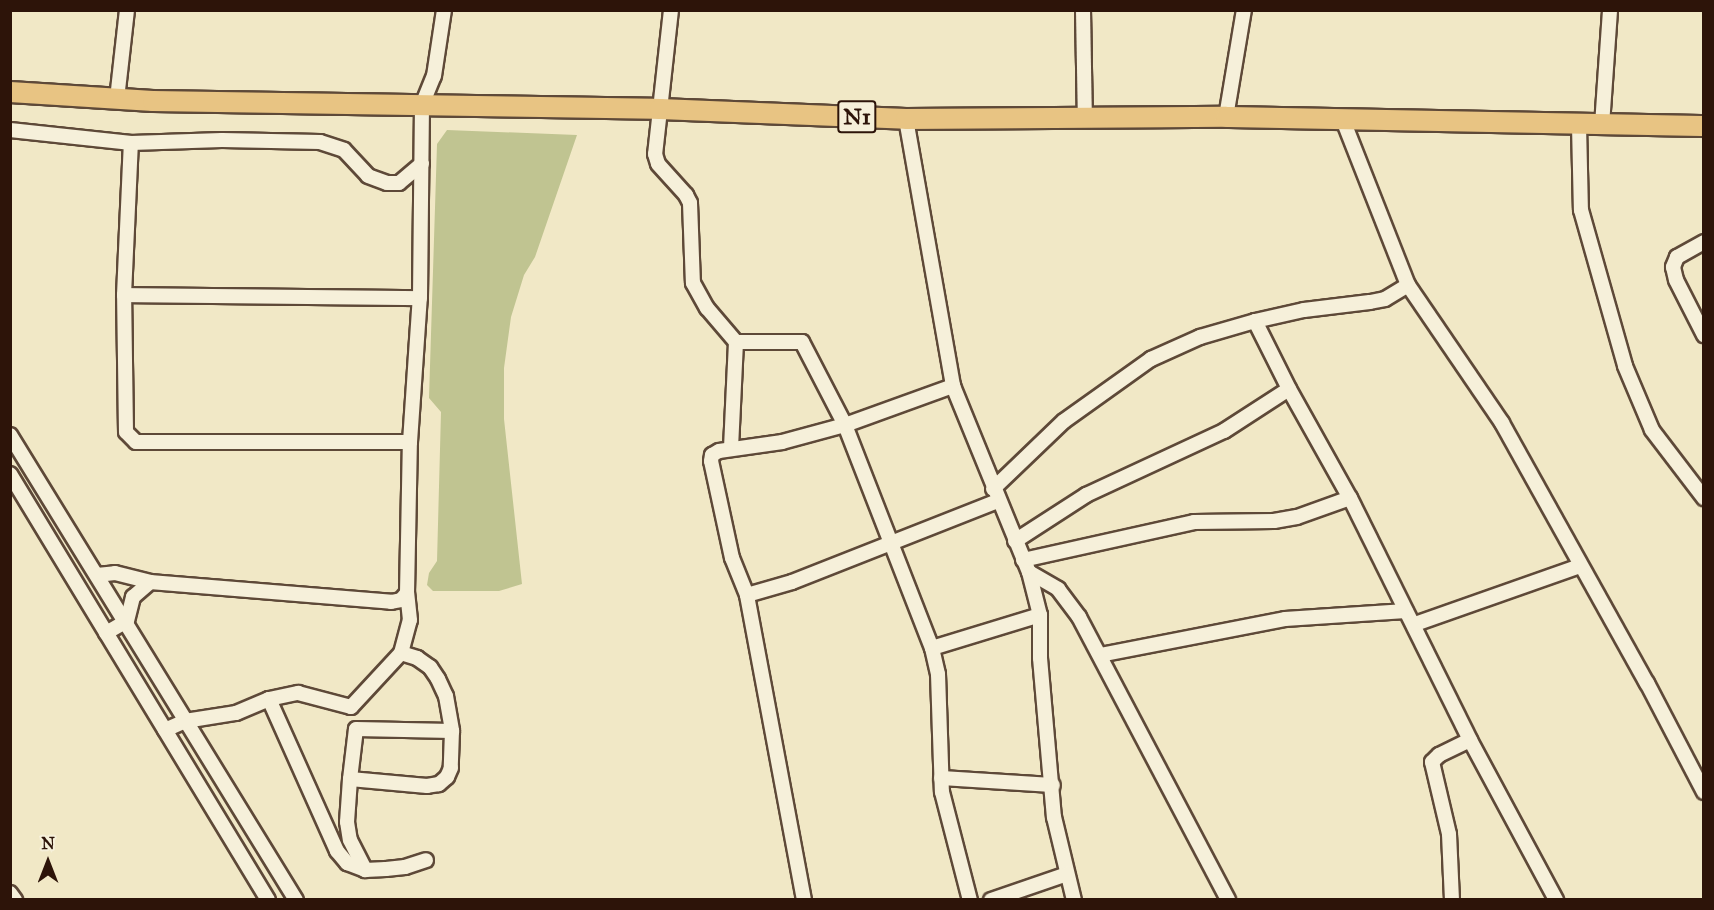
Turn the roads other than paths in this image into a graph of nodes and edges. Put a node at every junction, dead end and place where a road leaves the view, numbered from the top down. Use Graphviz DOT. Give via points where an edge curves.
graph roads {
  1 [pos="127,10"];
  2 [pos="444,10"];
  3 [pos="671,10"];
  4 [pos="1083,10"];
  5 [pos="1244,10"];
  6 [pos="1610,10"];
  7 [pos="10,92"];
  8 [pos="117,99"];
  9 [pos="422,105"];
  10 [pos="660,109"];
  11 [pos="1226,117"];
  12 [pos="906,119"];
  13 [pos="1085,120"];
  14 [pos="1342,120"];
  15 [pos="1579,125"];
  16 [pos="1602,125"];
  17 [pos="1704,126"];
  18 [pos="10,130"];
  19 [pos="131,143"];
  20 [pos="422,164"];
  21 [pos="1704,242"];
  22 [pos="1408,285"];
  23 [pos="124,295"];
  24 [pos="420,298"];
  25 [pos="1256,321"];
  26 [pos="1704,335"];
  27 [pos="736,342"];
  28 [pos="952,386"];
  29 [pos="1289,389"];
  30 [pos="845,425"];
  31 [pos="10,435"];
  32 [pos="410,442"];
  33 [pos="731,450"];
  34 [pos="10,474"];
  35 [pos="996,495"];
  36 [pos="1350,498"];
  37 [pos="1704,498"];
  38 [pos="1015,541"];
  39 [pos="891,545"];
  40 [pos="81,549"];
  41 [pos="61,560"];
  42 [pos="1026,566"];
  43 [pos="1580,566"];
  44 [pos="98,575"];
  45 [pos="150,582"];
  46 [pos="407,593"];
  47 [pos="747,595"];
  48 [pos="1406,611"];
  49 [pos="1040,615"];
  50 [pos="127,621"];
  51 [pos="1414,624"];
  52 [pos="106,633"];
  53 [pos="932,648"];
  54 [pos="401,653"];
  55 [pos="1101,655"];
  56 [pos="269,699"];
  57 [pos="351,707"];
  58 [pos="185,721"];
  59 [pos="356,729"];
  60 [pos="165,730"];
  61 [pos="452,731"];
  62 [pos="1470,740"];
  63 [pos="350,778"];
  64 [pos="941,778"];
  65 [pos="1053,784"];
  66 [pos="1704,792"];
  67 [pos="426,860"];
  68 [pos="365,870"];
  69 [pos="1067,874"];
  70 [pos="10,893"];
  71 [pos="292,894"];
  72 [pos="15,900"];
  73 [pos="268,900"];
  74 [pos="273,900"];
  75 [pos="804,900"];
  76 [pos="970,900"];
  77 [pos="992,900"];
  78 [pos="1074,900"];
  79 [pos="1228,900"];
  80 [pos="1452,900"];
  81 [pos="1556,900"];
  1 -- 8 [label="street"];
  2 -- 9 [label="street" via="434,76"];
  3 -- 10 [label="street"];
  4 -- 13 [label="street"];
  5 -- 11 [label="street"];
  6 -- 16 [label="street"];
  7 -- 8 [label="highway, N1"];
  8 -- 9 [label="highway, N1"];
  9 -- 10 [label="highway, N1"];
  9 -- 20 [label="street"];
  10 -- 12 [label="highway, N1"];
  10 -- 27 [label="street" via="655,154 658,164 690,203 693,283 707,308"];
  11 -- 13 [label="highway, N1"];
  11 -- 14 [label="highway, N1"];
  12 -- 13 [label="highway, N1"];
  12 -- 28 [label="street"];
  14 -- 15 [label="highway, N1"];
  14 -- 22 [label="street"];
  15 -- 16 [label="highway, N1"];
  15 -- 37 [label="street" via="1581,210 1625,366 1652,430"];
  16 -- 17 [label="highway, N1"];
  18 -- 19 [label="street"];
  19 -- 20 [label="street" via="320,142 344,150 368,176 387,183 399,183"];
  19 -- 23 [label="street"];
  20 -- 24 [label="street"];
  21 -- 26 [label="street" via="1677,257 1673,267"];
  22 -- 25 [label="street" via="1370,303 1304,310"];
  22 -- 43 [label="street" via="1502,423"];
  23 -- 24 [label="street"];
  23 -- 32 [label="street" via="125,423 126,432 136,442"];
  24 -- 32 [label="street"];
  25 -- 29 [label="street"];
  25 -- 35 [label="street" via="1182,345 1131,372 1048,434"];
  27 -- 30 [label="street" via="802,342"];
  27 -- 33 [label="street"];
  28 -- 30 [label="street"];
  28 -- 35 [label="street"];
  29 -- 36 [label="street"];
  29 -- 38 [label="street" via="1224,431 1086,495"];
  30 -- 33 [label="street" via="782,442"];
  30 -- 39 [label="street"];
  31 -- 40 [label="street"];
  32 -- 46 [label="street"];
  33 -- 47 [label="street" via="712,454 711,461 732,558"];
  34 -- 41 [label="street"];
  35 -- 38 [label="street"];
  35 -- 39 [label="street"];
  36 -- 42 [label="street" via="1296,517 1194,522"];
  36 -- 48 [label="street"];
  38 -- 42 [label="street"];
  39 -- 47 [label="street"];
  39 -- 53 [label="street"];
  40 -- 41 [label="street"];
  40 -- 44 [label="street"];
  41 -- 52 [label="street"];
  42 -- 49 [label="street"];
  42 -- 55 [label="street" via="1058,589"];
  43 -- 51 [label="street"];
  43 -- 66 [label="street"];
  44 -- 45 [label="street" via="115,573"];
  44 -- 50 [label="street"];
  45 -- 46 [label="street" via="391,602 401,600"];
  45 -- 50 [label="street" via="134,597"];
  46 -- 54 [label="street" via="410,620"];
  47 -- 75 [label="street"];
  48 -- 51 [label="street"];
  48 -- 55 [label="street" via="1264,622"];
  49 -- 53 [label="street"];
  49 -- 65 [label="street" via="1040,658"];
  50 -- 52 [label="street"];
  50 -- 58 [label="street"];
  51 -- 62 [label="street"];
  52 -- 60 [label="street"];
  53 -- 64 [label="street" via="938,674"];
  54 -- 57 [label="street"];
  54 -- 61 [label="street" via="430,667 438,679 446,696"];
  55 -- 79 [label="street"];
  56 -- 57 [label="street" via="298,693"];
  56 -- 58 [label="street" via="236,713"];
  56 -- 68 [label="street" via="337,851 347,863"];
  57 -- 59 [label="street"];
  58 -- 60 [label="street"];
  58 -- 71 [label="street"];
  59 -- 61 [label="street"];
  59 -- 63 [label="street"];
  60 -- 73 [label="street"];
  61 -- 63 [label="street" via="451,768 439,784"];
  62 -- 80 [label="street" via="1432,762 1449,834"];
  62 -- 81 [label="street"];
  63 -- 68 [label="street" via="347,822 350,840"];
  64 -- 65 [label="street"];
  64 -- 76 [label="street"];
  65 -- 69 [label="street" via="1054,817"];
  67 -- 68 [label="street" via="405,867"];
  69 -- 77 [label="street"];
  69 -- 78 [label="street"];
  70 -- 72 [label="street"];
  71 -- 74 [label="street"];
}
